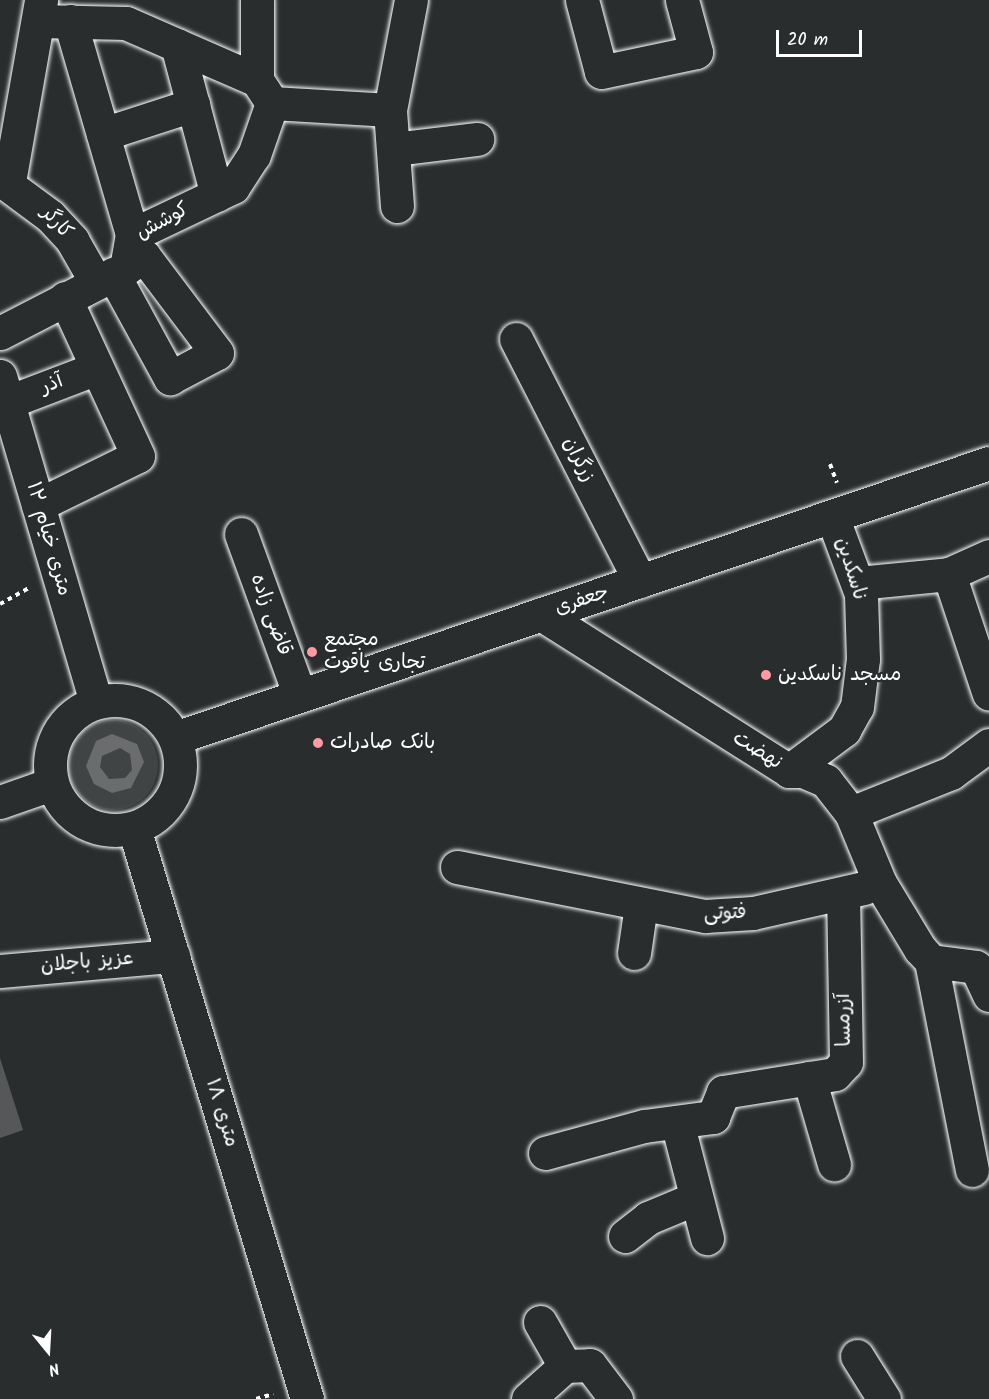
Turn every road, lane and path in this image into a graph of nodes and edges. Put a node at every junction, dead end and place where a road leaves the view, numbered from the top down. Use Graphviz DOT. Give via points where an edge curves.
graph roads {
  1 [pos="257,0"];
  2 [pos="411,0"];
  3 [pos="582,0"];
  4 [pos="682,0"];
  5 [pos="39,10"];
  6 [pos="70,21"];
  7 [pos="177,45"];
  8 [pos="265,92"];
  9 [pos="193,105"];
  10 [pos="390,110"];
  11 [pos="103,134"];
  12 [pos="477,139"];
  13 [pos="394,149"];
  14 [pos="4,181"];
  15 [pos="217,195"];
  16 [pos="397,206"];
  17 [pos="122,263"];
  18 [pos="65,298"];
  19 [pos="0,333"];
  20 [pos="516,339"];
  21 [pos="97,368"];
  22 [pos="4,389"];
  23 [pos="989,463"];
  24 [pos="38,505"];
  25 [pos="832,516"];
  26 [pos="241,534"];
  27 [pos="989,556"];
  28 [pos="949,574"];
  29 [pos="640,581"];
  30 [pos="858,583"];
  31 [pos="541,614"];
  32 [pos="982,653"];
  33 [pos="989,694"];
  34 [pos="300,696"];
  35 [pos="96,702"];
  36 [pos="175,738"];
  37 [pos="989,745"];
  38 [pos="789,771"];
  39 [pos="51,784"];
  40 [pos="0,802"];
  41 [pos="851,813"];
  42 [pos="134,828"];
  43 [pos="457,867"];
  44 [pos="880,884"];
  45 [pos="843,894"];
  46 [pos="641,905"];
  47 [pos="634,953"];
  48 [pos="173,956"];
  49 [pos="931,961"];
  50 [pos="0,971"];
  51 [pos="985,972"];
  52 [pos="809,1078"];
  53 [pos="676,1122"];
  54 [pos="545,1153"];
  55 [pos="834,1164"];
  56 [pos="972,1170"];
  57 [pos="696,1198"];
  58 [pos="625,1236"];
  59 [pos="706,1238"];
  60 [pos="540,1322"];
  61 [pos="857,1356"];
  62 [pos="565,1366"];
  63 [pos="307,1399"];
  64 [pos="528,1399"];
  65 [pos="616,1399"];
  66 [pos="884,1399"];
  1 -- 8 [label="street, کوشش"];
  2 -- 10 [label="street"];
  3 -- 4 [label="street" via="601,72 696,52"];
  5 -- 6 [label="street"];
  5 -- 14 [label="street"];
  6 -- 7 [label="street" via="126,23"];
  6 -- 11 [label="street"];
  7 -- 8 [label="street"];
  7 -- 9 [label="street"];
  8 -- 10 [label="street"];
  8 -- 15 [label="street, کوشش" via="254,155 233,188"];
  9 -- 11 [label="street"];
  9 -- 15 [label="street"];
  10 -- 13 [label="street"];
  11 -- 17 [label="street"];
  12 -- 13 [label="street"];
  13 -- 16 [label="street"];
  14 -- 17 [label="street, کارگر" via="35,201 72,240"];
  15 -- 17 [label="street, کوشش"];
  17 -- 18 [label="street, کوشش"];
  18 -- 19 [label="street, کوشش"];
  18 -- 21 [label="street"];
  20 -- 29 [label="street, زرگران"];
  21 -- 22 [label="street, آذر"];
  21 -- 24 [label="street" via="138,456"];
  22 -- 24 [label="street, ۱۲ متری خیام"];
  23 -- 25 [label="street, جعفری"];
  24 -- 35 [label="street, ۱۲ متری خیام"];
  25 -- 29 [label="street, جعفری"];
  25 -- 30 [label="street, ناسکدین"];
  26 -- 34 [label="street, قاضی زاده"];
  27 -- 28 [label="street"];
  28 -- 30 [label="street"];
  28 -- 32 [label="street"];
  29 -- 31 [label="street, جعفری"];
  30 -- 38 [label="street, ناسکدین" via="863,659 858,707 844,730"];
  31 -- 34 [label="street, جعفری"];
  31 -- 38 [label="street, نهضت"];
  32 -- 33 [label="street"];
  34 -- 36 [label="street, جعفری"];
  35 -- 36 [label="street" via="132,702 150,710"];
  35 -- 39 [label="street" via="61,726 50,754"];
  36 -- 42 [label="street" via="180,765 175,792 165,808"];
  37 -- 41 [label="street" via="951,773"];
  38 -- 41 [label="street, نهضت" via="803,771 826,781"];
  39 -- 40 [label="street"];
  39 -- 42 [label="street" via="60,803 93,828"];
  41 -- 44 [label="street, نهضت"];
  42 -- 48 [label="street, ۱۸ متری"];
  43 -- 46 [label="street, فتوتی"];
  44 -- 45 [label="street, فتوتی"];
  44 -- 49 [label="street, نهضت"];
  45 -- 46 [label="street, فتوتی" via="753,913 705,916"];
  45 -- 52 [label="street, آزرمسا" via="846,1062 834,1074"];
  46 -- 47 [label="street"];
  48 -- 50 [label="street, عزیز باجلان"];
  48 -- 63 [label="street, ۱۸ متری"];
  49 -- 51 [label="street"];
  49 -- 56 [label="street"];
  52 -- 53 [label="street, آزرمسا" via="723,1092 713,1117"];
  52 -- 55 [label="street"];
  53 -- 54 [label="street"];
  53 -- 57 [label="street"];
  57 -- 58 [label="street" via="648,1218"];
  57 -- 59 [label="street"];
  60 -- 62 [label="street"];
  61 -- 66 [label="street"];
  62 -- 64 [label="street"];
  62 -- 65 [label="street" via="590,1365"];
}
